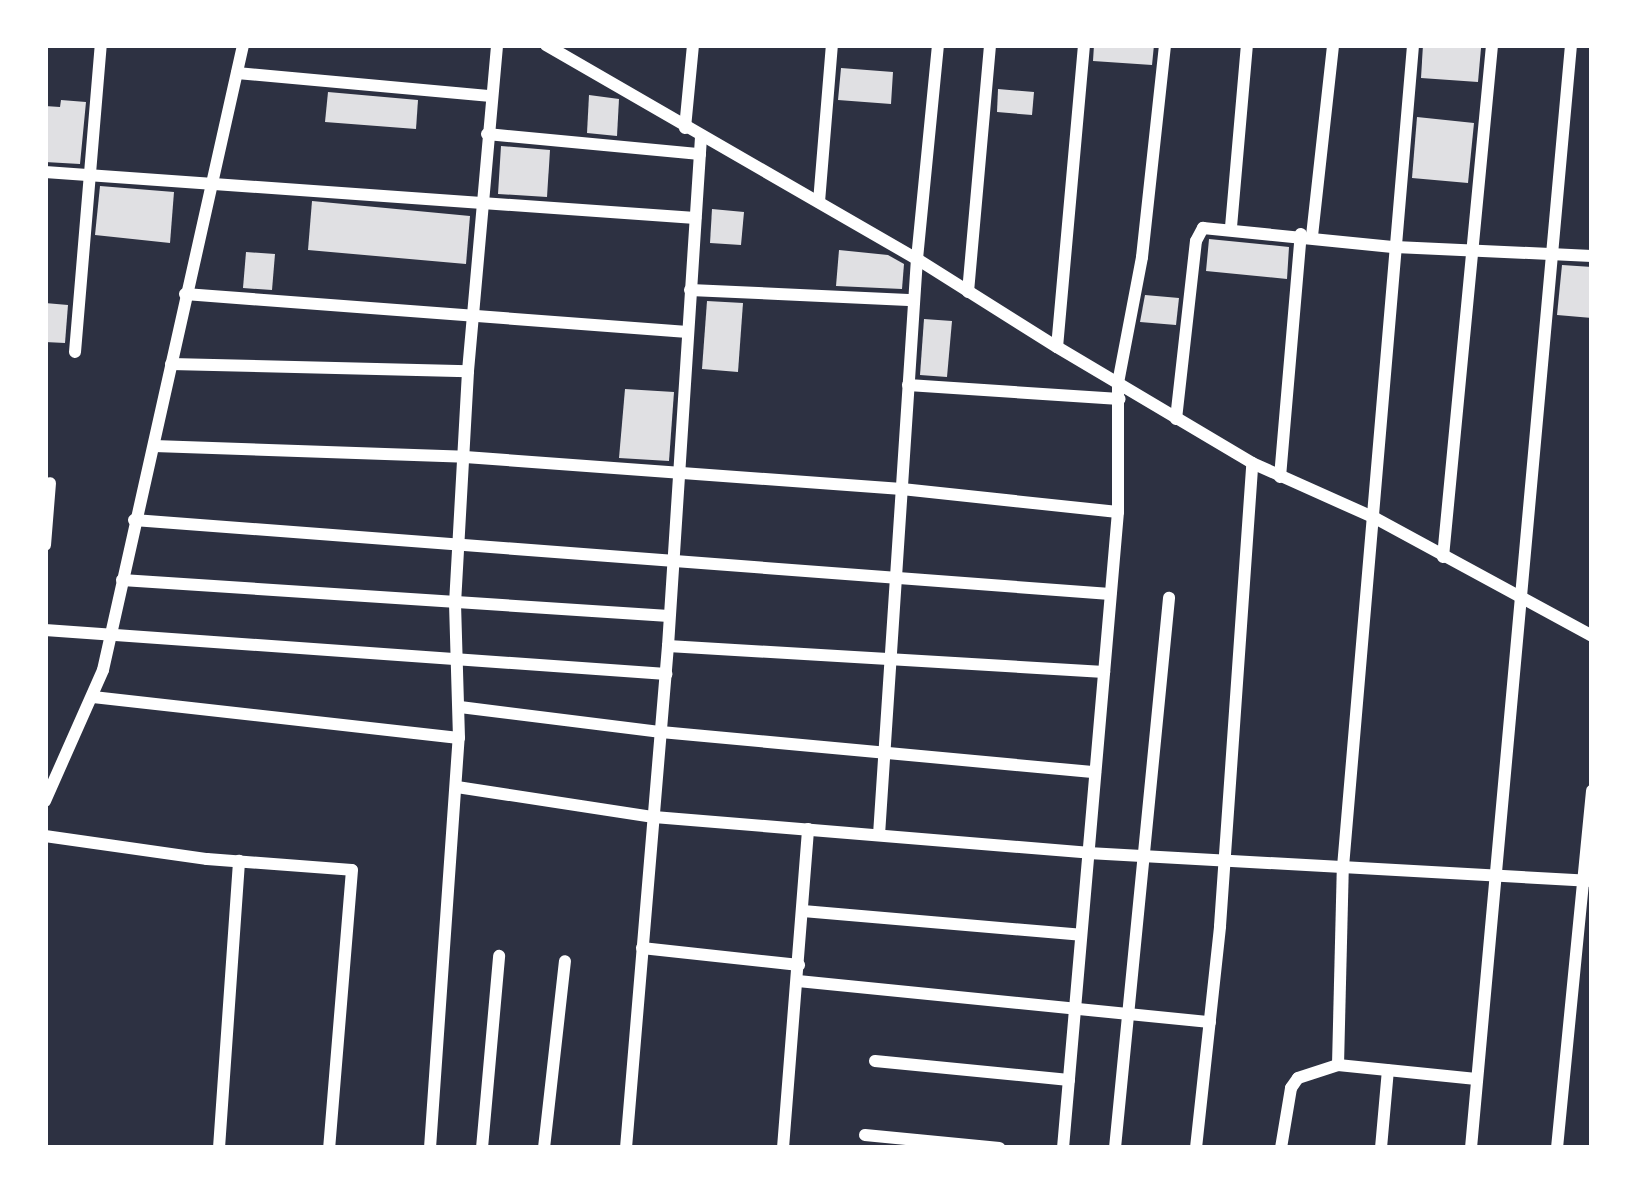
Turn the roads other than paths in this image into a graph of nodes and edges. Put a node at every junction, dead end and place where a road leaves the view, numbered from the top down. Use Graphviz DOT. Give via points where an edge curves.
graph roads {
  1 [pos="101,45"];
  2 [pos="243,45"];
  3 [pos="497,45"];
  4 [pos="546,45"];
  5 [pos="693,45"];
  6 [pos="832,45"];
  7 [pos="938,45"];
  8 [pos="990,45"];
  9 [pos="1084,45"];
  10 [pos="1165,45"];
  11 [pos="1247,45"];
  12 [pos="1333,45"];
  13 [pos="1413,45"];
  14 [pos="1492,45"];
  15 [pos="1571,45"];
  16 [pos="237,73"];
  17 [pos="491,96"];
  18 [pos="685,128"];
  19 [pos="487,134"];
  20 [pos="701,137"];
  21 [pos="700,154"];
  22 [pos="45,172"];
  23 [pos="89,176"];
  24 [pos="213,184"];
  25 [pos="819,202"];
  26 [pos="480,205"];
  27 [pos="695,218"];
  28 [pos="1231,227"];
  29 [pos="1306,235"];
  30 [pos="1396,247"];
  31 [pos="1475,250"];
  32 [pos="1555,254"];
  33 [pos="1592,256"];
  34 [pos="916,259"];
  35 [pos="690,290"];
  36 [pos="968,292"];
  37 [pos="185,295"];
  38 [pos="914,300"];
  39 [pos="471,316"];
  40 [pos="688,332"];
  41 [pos="1057,347"];
  42 [pos="75,352"];
  43 [pos="171,364"];
  44 [pos="467,371"];
  45 [pos="1118,383"];
  46 [pos="908,385"];
  47 [pos="1120,399"];
  48 [pos="1176,418"];
  49 [pos="154,446"];
  50 [pos="465,457"];
  51 [pos="1252,464"];
  52 [pos="677,475"];
  53 [pos="1280,477"];
  54 [pos="50,483"];
  55 [pos="902,489"];
  56 [pos="1118,512"];
  57 [pos="1375,518"];
  58 [pos="134,520"];
  59 [pos="458,544"];
  60 [pos="45,545"];
  61 [pos="1442,557"];
  62 [pos="672,560"];
  63 [pos="896,576"];
  64 [pos="122,580"];
  65 [pos="1110,594"];
  66 [pos="1168,598"];
  67 [pos="1521,602"];
  68 [pos="455,604"];
  69 [pos="669,616"];
  70 [pos="45,630"];
  71 [pos="110,636"];
  72 [pos="1592,636"];
  73 [pos="668,646"];
  74 [pos="892,658"];
  75 [pos="458,662"];
  76 [pos="1104,672"];
  77 [pos="665,674"];
  78 [pos="93,698"];
  79 [pos="460,707"];
  80 [pos="662,732"];
  81 [pos="459,738"];
  82 [pos="886,754"];
  83 [pos="1095,772"];
  84 [pos="457,787"];
  85 [pos="1592,791"];
  86 [pos="45,801"];
  87 [pos="654,817"];
  88 [pos="808,829"];
  89 [pos="879,835"];
  90 [pos="45,836"];
  91 [pos="1088,853"];
  92 [pos="1142,855"];
  93 [pos="239,861"];
  94 [pos="1224,861"];
  95 [pos="1343,867"];
  96 [pos="1494,878"];
  97 [pos="1588,881"];
  98 [pos="803,911"];
  99 [pos="1081,934"];
  100 [pos="642,948"];
  101 [pos="499,956"];
  102 [pos="565,961"];
  103 [pos="799,965"];
  104 [pos="798,981"];
  105 [pos="1075,1009"];
  106 [pos="1128,1014"];
  107 [pos="1210,1022"];
  108 [pos="875,1061"];
  109 [pos="1338,1065"];
  110 [pos="1388,1070"];
  111 [pos="1476,1079"];
  112 [pos="1069,1080"];
  113 [pos="865,1135"];
  114 [pos="220,1148"];
  115 [pos="329,1148"];
  116 [pos="430,1148"];
  117 [pos="482,1148"];
  118 [pos="544,1148"];
  119 [pos="626,1148"];
  120 [pos="783,1148"];
  121 [pos="1000,1148"];
  122 [pos="1063,1148"];
  123 [pos="1115,1148"];
  124 [pos="1196,1148"];
  125 [pos="1281,1148"];
  126 [pos="1382,1148"];
  127 [pos="1471,1148"];
  128 [pos="1557,1148"];
  1 -- 23 [label="street"];
  2 -- 16 [label="street"];
  3 -- 17 [label="street"];
  4 -- 18 [label="street"];
  5 -- 18 [label="street"];
  6 -- 25 [label="street"];
  7 -- 34 [label="street"];
  8 -- 36 [label="street"];
  9 -- 41 [label="street"];
  10 -- 45 [label="street" via="1142,257"];
  11 -- 28 [label="street"];
  12 -- 29 [label="street"];
  13 -- 30 [label="street"];
  14 -- 31 [label="street"];
  15 -- 32 [label="street"];
  16 -- 17 [label="street"];
  16 -- 24 [label="street"];
  17 -- 19 [label="street"];
  18 -- 20 [label="street"];
  19 -- 21 [label="street"];
  19 -- 26 [label="street"];
  20 -- 21 [label="street"];
  20 -- 25 [label="street"];
  21 -- 27 [label="street"];
  22 -- 23 [label="street"];
  23 -- 24 [label="street"];
  23 -- 42 [label="street"];
  24 -- 26 [label="street"];
  24 -- 37 [label="street"];
  25 -- 34 [label="street"];
  26 -- 27 [label="street"];
  26 -- 39 [label="street"];
  27 -- 35 [label="street"];
  28 -- 29 [label="street"];
  28 -- 48 [label="street" via="1203,228 1196,241"];
  29 -- 30 [label="street"];
  29 -- 53 [label="street"];
  30 -- 31 [label="street"];
  30 -- 57 [label="street"];
  31 -- 32 [label="street"];
  31 -- 61 [label="street"];
  32 -- 33 [label="street"];
  32 -- 67 [label="street"];
  34 -- 36 [label="street"];
  34 -- 38 [label="street"];
  35 -- 38 [label="street"];
  35 -- 40 [label="street"];
  36 -- 41 [label="street"];
  37 -- 39 [label="street"];
  37 -- 43 [label="street"];
  38 -- 46 [label="street"];
  39 -- 40 [label="street"];
  39 -- 44 [label="street"];
  40 -- 52 [label="street"];
  41 -- 45 [label="street"];
  43 -- 44 [label="street"];
  43 -- 49 [label="street"];
  44 -- 50 [label="street"];
  45 -- 47 [label="street"];
  45 -- 48 [label="street"];
  46 -- 47 [label="street"];
  46 -- 55 [label="street"];
  47 -- 56 [label="street"];
  48 -- 51 [label="street"];
  49 -- 50 [label="street"];
  49 -- 58 [label="street"];
  50 -- 52 [label="street"];
  50 -- 59 [label="street"];
  51 -- 53 [label="street"];
  51 -- 94 [label="street"];
  52 -- 55 [label="street"];
  52 -- 62 [label="street"];
  53 -- 57 [label="street"];
  54 -- 60 [label="street"];
  55 -- 56 [label="street"];
  55 -- 63 [label="street"];
  56 -- 65 [label="street"];
  57 -- 61 [label="street"];
  57 -- 95 [label="street"];
  58 -- 59 [label="street"];
  58 -- 64 [label="street"];
  59 -- 62 [label="street"];
  59 -- 68 [label="street"];
  61 -- 67 [label="street"];
  62 -- 63 [label="street"];
  62 -- 69 [label="street"];
  63 -- 65 [label="street"];
  63 -- 74 [label="street"];
  64 -- 68 [label="street"];
  64 -- 71 [label="street"];
  65 -- 76 [label="street"];
  66 -- 92 [label="street"];
  67 -- 72 [label="street"];
  67 -- 96 [label="street"];
  68 -- 69 [label="street"];
  68 -- 75 [label="street"];
  69 -- 73 [label="street"];
  70 -- 71 [label="street"];
  71 -- 75 [label="street"];
  71 -- 78 [label="street"];
  73 -- 74 [label="street"];
  73 -- 77 [label="street"];
  74 -- 76 [label="street"];
  74 -- 82 [label="street"];
  75 -- 77 [label="street"];
  75 -- 79 [label="street"];
  76 -- 83 [label="street"];
  77 -- 80 [label="street"];
  78 -- 81 [label="street"];
  78 -- 86 [label="street"];
  79 -- 80 [label="street"];
  79 -- 81 [label="street"];
  80 -- 82 [label="street"];
  80 -- 87 [label="street"];
  81 -- 84 [label="street"];
  82 -- 83 [label="street"];
  82 -- 89 [label="street"];
  83 -- 91 [label="street"];
  84 -- 87 [label="street"];
  84 -- 116 [label="street"];
  85 -- 97 [label="street"];
  87 -- 88 [label="street"];
  87 -- 100 [label="street"];
  88 -- 89 [label="street"];
  88 -- 98 [label="street"];
  89 -- 91 [label="street"];
  90 -- 93 [label="street"];
  91 -- 92 [label="street"];
  91 -- 99 [label="street"];
  92 -- 94 [label="street"];
  92 -- 106 [label="street"];
  93 -- 114 [label="street"];
  93 -- 115 [label="street" via="352,870"];
  94 -- 95 [label="street"];
  94 -- 107 [label="street"];
  95 -- 96 [label="street"];
  95 -- 109 [label="street"];
  96 -- 97 [label="street"];
  96 -- 111 [label="street"];
  97 -- 128 [label="street"];
  98 -- 99 [label="street"];
  98 -- 103 [label="street"];
  99 -- 105 [label="street"];
  100 -- 103 [label="street"];
  100 -- 119 [label="street"];
  101 -- 117 [label="street"];
  102 -- 118 [label="street"];
  103 -- 104 [label="street"];
  104 -- 105 [label="street"];
  104 -- 120 [label="street"];
  105 -- 106 [label="street"];
  105 -- 112 [label="street"];
  106 -- 107 [label="street"];
  106 -- 123 [label="street"];
  107 -- 124 [label="street"];
  108 -- 112 [label="street"];
  109 -- 110 [label="street"];
  109 -- 125 [label="street" via="1291,1088"];
  110 -- 111 [label="street"];
  110 -- 126 [label="street"];
  111 -- 127 [label="street"];
  112 -- 122 [label="street"];
  113 -- 121 [label="street"];
}
